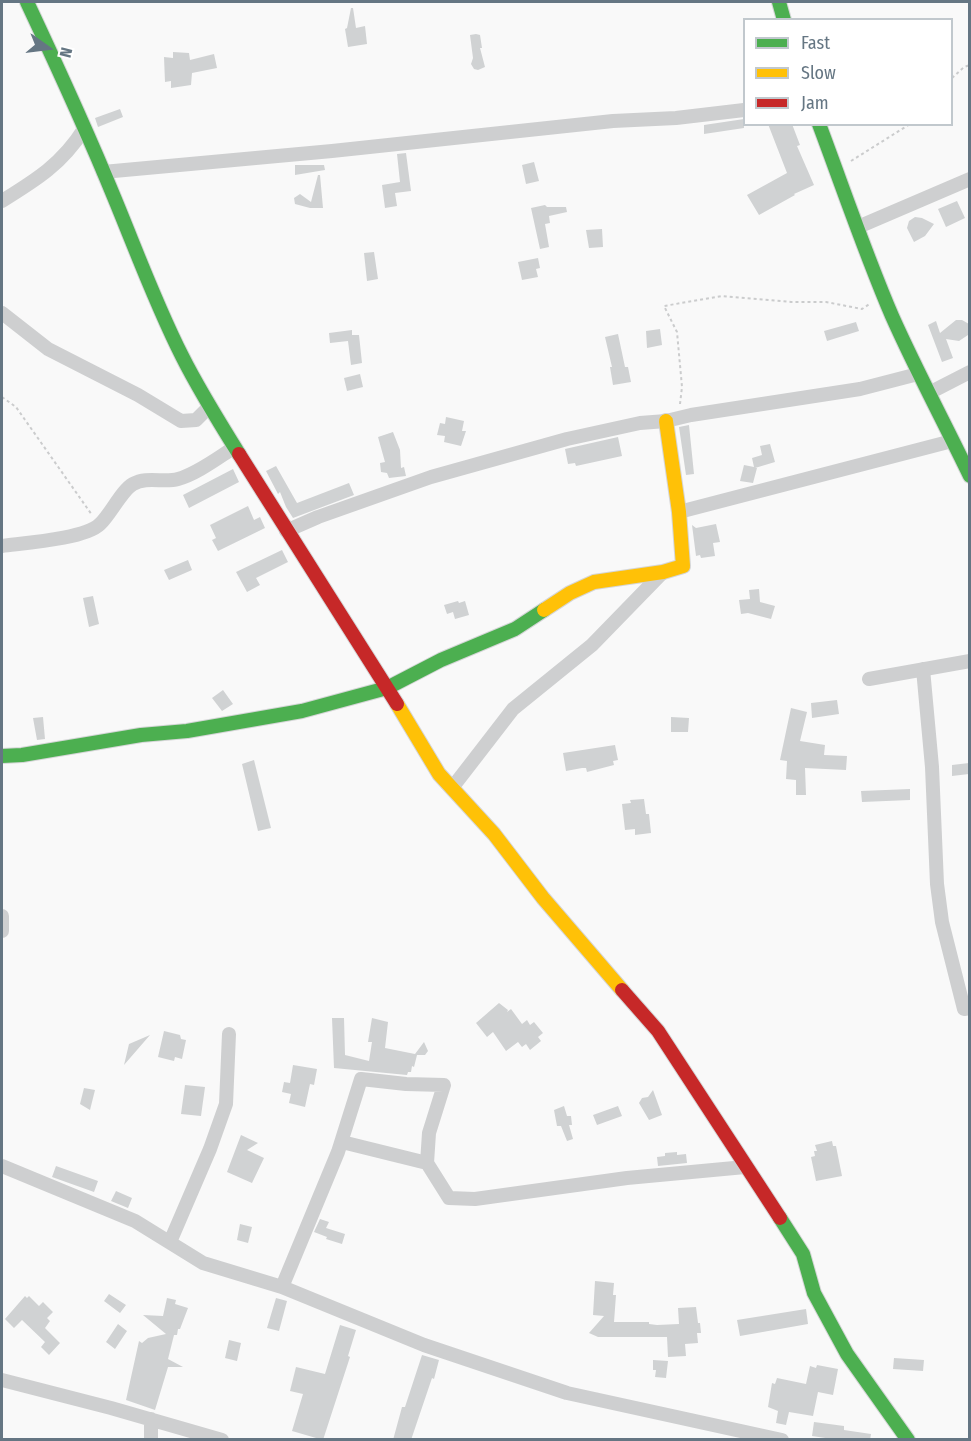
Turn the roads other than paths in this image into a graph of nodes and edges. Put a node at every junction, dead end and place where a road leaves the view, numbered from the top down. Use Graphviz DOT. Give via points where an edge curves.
graph roads {
  1 [pos="27,2"];
  2 [pos="779,2"];
  3 [pos="783,18"];
  4 [pos="743,111"];
  5 [pos="820,126"];
  6 [pos="84,129"];
  7 [pos="103,172"];
  8 [pos="969,179"];
  9 [pos="2,201"];
  10 [pos="858,227"];
  11 [pos="2,313"];
  12 [pos="969,372"];
  13 [pos="918,374"];
  14 [pos="929,393"];
  15 [pos="209,407"];
  16 [pos="672,420"];
  17 [pos="952,441"];
  18 [pos="235,447"];
  19 [pos="969,476"];
  20 [pos="679,512"];
  21 [pos="286,531"];
  22 [pos="2,546"];
  23 [pos="663,572"];
  24 [pos="969,661"];
  25 [pos="923,669"];
  26 [pos="869,680"];
  27 [pos="387,688"];
  28 [pos="2,756"];
  29 [pos="452,788"];
  30 [pos="2,916"];
  31 [pos="2,931"];
  32 [pos="969,1008"];
  33 [pos="229,1034"];
  34 [pos="342,1142"];
  35 [pos="427,1163"];
  36 [pos="2,1166"];
  37 [pos="745,1167"];
  38 [pos="170,1242"];
  39 [pos="282,1287"];
  40 [pos="2,1380"];
  41 [pos="151,1419"];
  42 [pos="151,1440"];
  43 [pos="222,1440"];
  44 [pos="782,1440"];
  45 [pos="908,1440"];
  1 -- 6 [label="street"];
  2 -- 3 [label="street"];
  4 -- 7 [label="street"];
  5 -- 10 [label="street"];
  6 -- 7 [label="street"];
  6 -- 9 [label="street" via="56,165"];
  7 -- 15 [label="street" via="181,355"];
  8 -- 10 [label="street"];
  10 -- 13 [label="street"];
  11 -- 15 [label="street" via="48,349 181,421 196,420"];
  12 -- 14 [label="street"];
  13 -- 14 [label="street"];
  13 -- 16 [label="street" via="860,388"];
  14 -- 17 [label="street"];
  15 -- 18 [label="street"];
  16 -- 20 [label="street"];
  16 -- 21 [label="street" via="567,439 431,477"];
  17 -- 19 [label="street"];
  17 -- 20 [label="street"];
  18 -- 21 [label="street"];
  18 -- 22 [label="street" via="178,479 132,484 99,526 59,538"];
  20 -- 23 [label="street" via="683,566"];
  21 -- 27 [label="street"];
  23 -- 27 [label="street" via="594,582 515,629"];
  23 -- 29 [label="street" via="592,645 513,709"];
  24 -- 25 [label="street"];
  25 -- 26 [label="street"];
  25 -- 32 [label="street" via="942,922 964,1010"];
  27 -- 28 [label="street" via="302,711"];
  27 -- 29 [label="street" via="439,774"];
  29 -- 37 [label="street" via="658,1031"];
  30 -- 31 [label="street"];
  33 -- 38 [label="street" via="226,1104"];
  34 -- 35 [label="street"];
  34 -- 35 [label="street" via="361,1079 444,1085 429,1133"];
  34 -- 39 [label="street"];
  35 -- 37 [label="street" via="449,1198 475,1199"];
  36 -- 38 [label="street" via="135,1221"];
  37 -- 45 [label="street" via="804,1254 814,1293 847,1354"];
  38 -- 39 [label="street" via="203,1263"];
  39 -- 44 [label="street" via="424,1345 567,1393"];
  40 -- 41 [label="street"];
  41 -- 42 [label="street"];
  41 -- 43 [label="street"];
}
